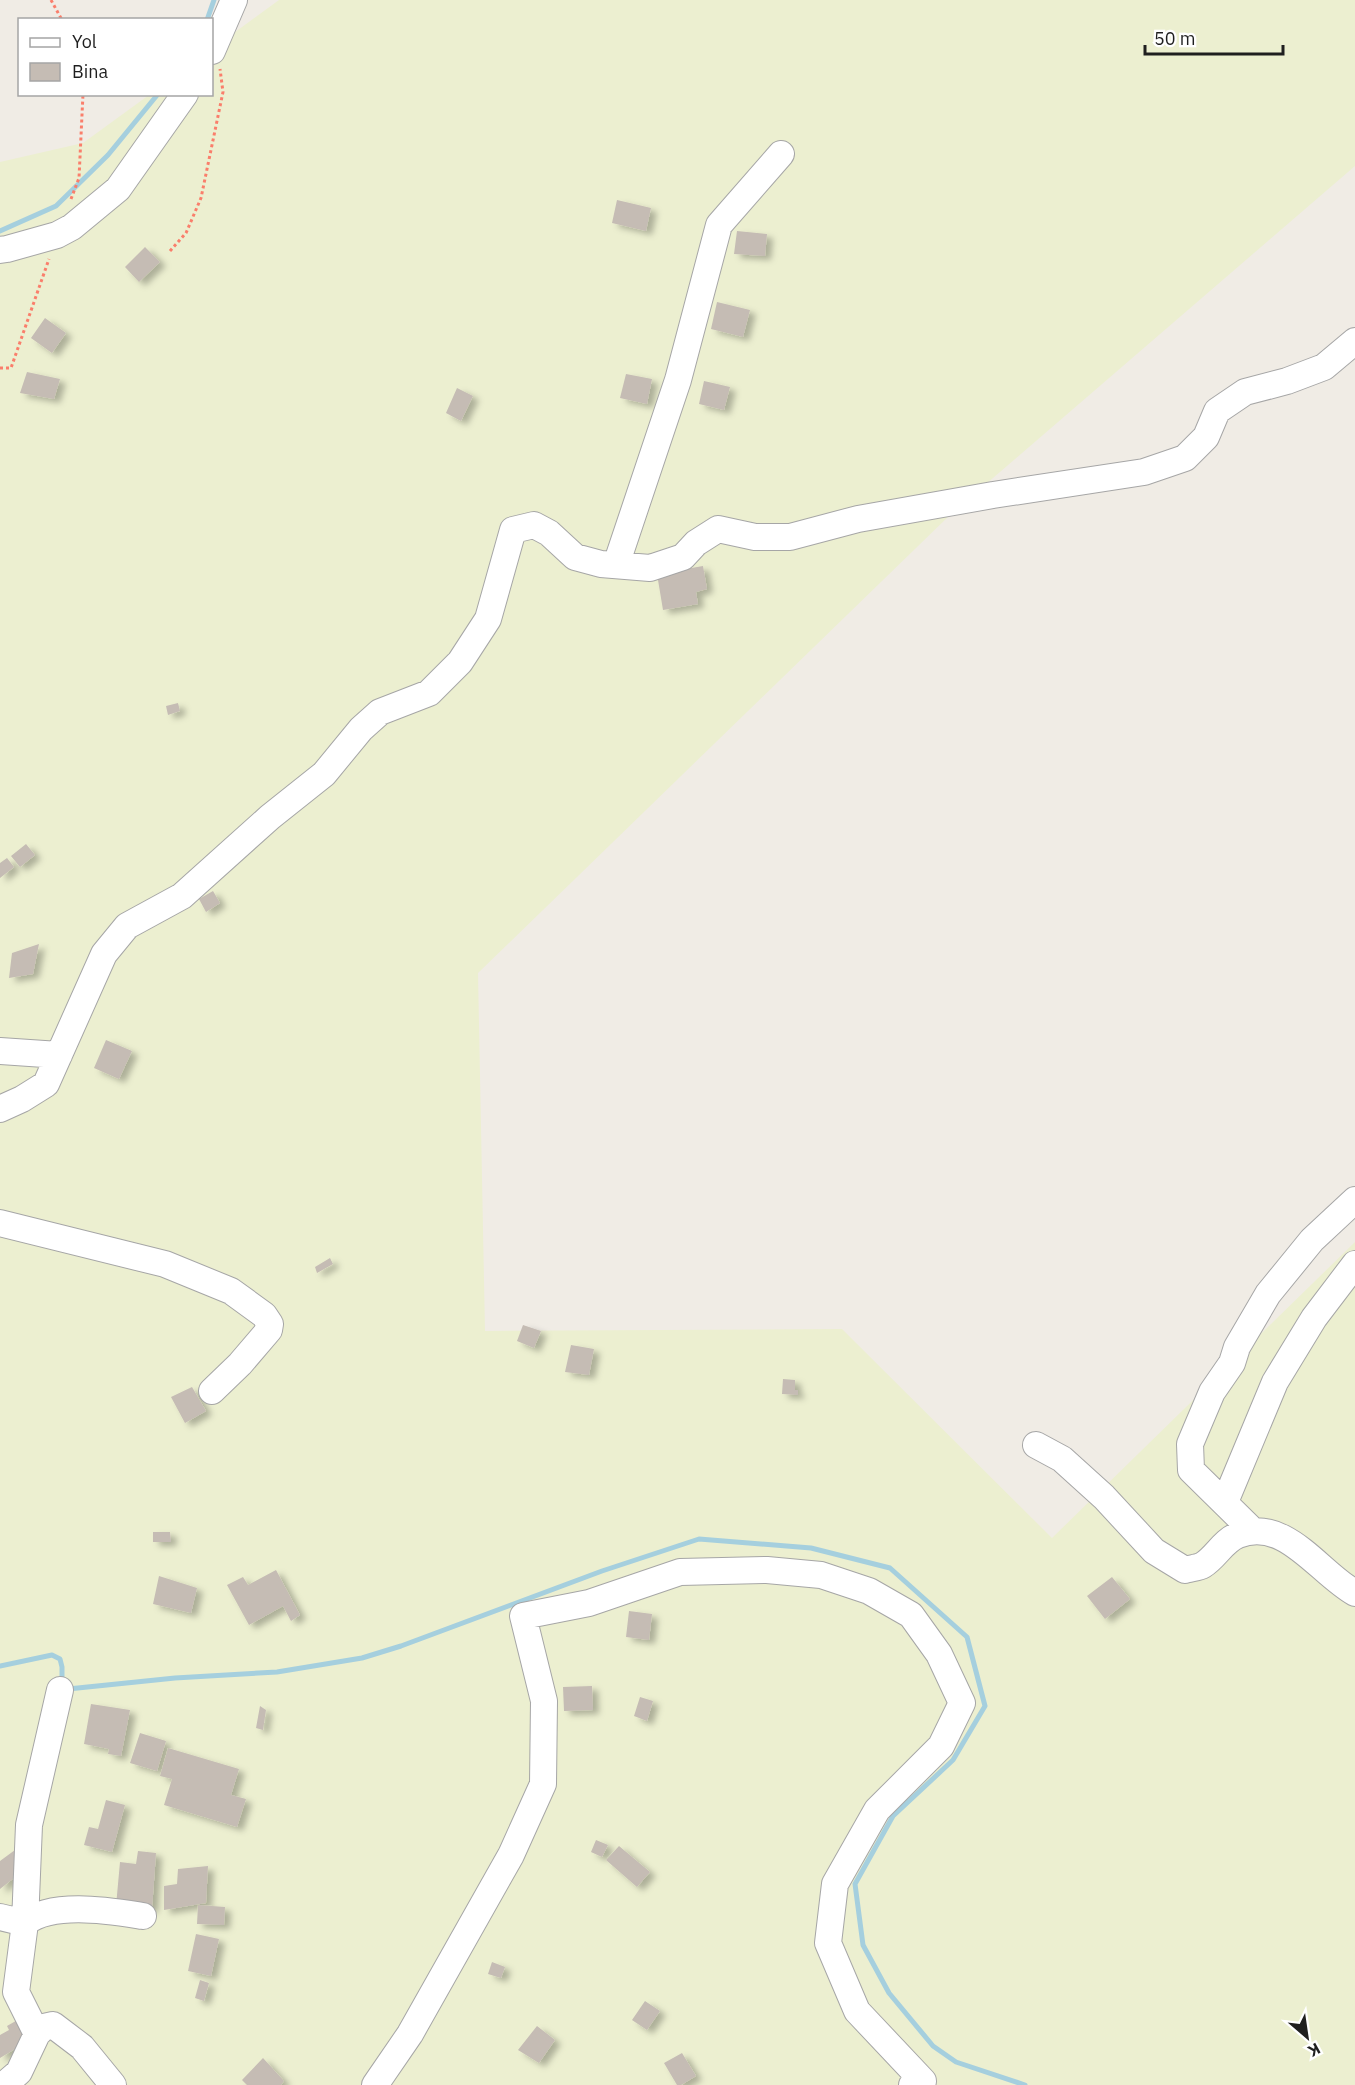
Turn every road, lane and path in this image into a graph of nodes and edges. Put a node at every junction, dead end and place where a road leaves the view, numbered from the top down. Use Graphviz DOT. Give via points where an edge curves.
graph roads {
  1 [pos="51,0"];
  2 [pos="234,0"];
  3 [pos="61,18"];
  4 [pos="214,58"];
  5 [pos="83,96"];
  6 [pos="184,96"];
  7 [pos="781,154"];
  8 [pos="79,178"];
  9 [pos="57,235"];
  10 [pos="0,249"];
  11 [pos="170,252"];
  12 [pos="1355,341"];
  13 [pos="0,368"];
  14 [pos="616,565"];
  15 [pos="0,1051"];
  16 [pos="59,1055"];
  17 [pos="0,1109"];
  18 [pos="1355,1200"];
  19 [pos="0,1223"];
  20 [pos="1355,1264"];
  21 [pos="212,1391"];
  22 [pos="1036,1445"];
  23 [pos="1225,1502"];
  24 [pos="1252,1530"];
  25 [pos="1355,1593"];
  26 [pos="60,1690"];
  27 [pos="143,1916"];
  28 [pos="0,1917"];
  29 [pos="25,1923"];
  30 [pos="37,2034"];
  31 [pos="921,2084"];
  32 [pos="4,2085"];
  33 [pos="114,2085"];
  34 [pos="375,2085"];
  1 -- 3 [label="path"];
  2 -- 4 [label="street"];
  4 -- 11 [label="path" via="222,70 223,92 201,198 186,233"];
  5 -- 8 [label="path"];
  6 -- 9 [label="street" via="118,189"];
  7 -- 14 [label="street" via="719,225 678,380"];
  9 -- 10 [label="street"];
  9 -- 13 [label="path" via="10,368"];
  12 -- 14 [label="street" via="1324,368 1245,392 1217,411 1206,437 1185,459 1144,472 869,517 790,537 755,537 718,529 683,557 650,568"];
  14 -- 16 [label="street" via="575,556 534,525 513,530 488,619 460,662 429,693 380,712 324,774 182,896 127,926 104,954"];
  15 -- 16 [label="street"];
  16 -- 17 [label="street" via="46,1084"];
  18 -- 23 [label="street" via="1312,1240 1268,1294 1212,1392 1190,1444 1191,1470"];
  19 -- 21 [label="street" via="165,1264 231,1291 264,1315 270,1324 268,1330"];
  20 -- 23 [label="street" via="1314,1318 1275,1382"];
  22 -- 24 [label="street" via="1062,1459 1154,1551 1185,1569 1202,1565 1234,1536"];
  23 -- 24 [label="street"];
  24 -- 25 [label="street" via="1274,1533 1302,1550"];
  26 -- 29 [label="street" via="29,1825"];
  27 -- 29 [label="street" via="106,1910 58,1910 34,1916"];
  28 -- 29 [label="street"];
  29 -- 30 [label="street" via="16,1992"];
  30 -- 32 [label="street" via="19,2072"];
  30 -- 33 [label="street" via="53,2025 82,2047"];
  31 -- 34 [label="street" via="857,2011 828,1943 835,1884 877,1810 941,1746 962,1703 939,1654 911,1615 869,1591 821,1575 766,1570 680,1572 589,1603 523,1616 544,1701 543,1784 511,1855 411,2034"];
}
